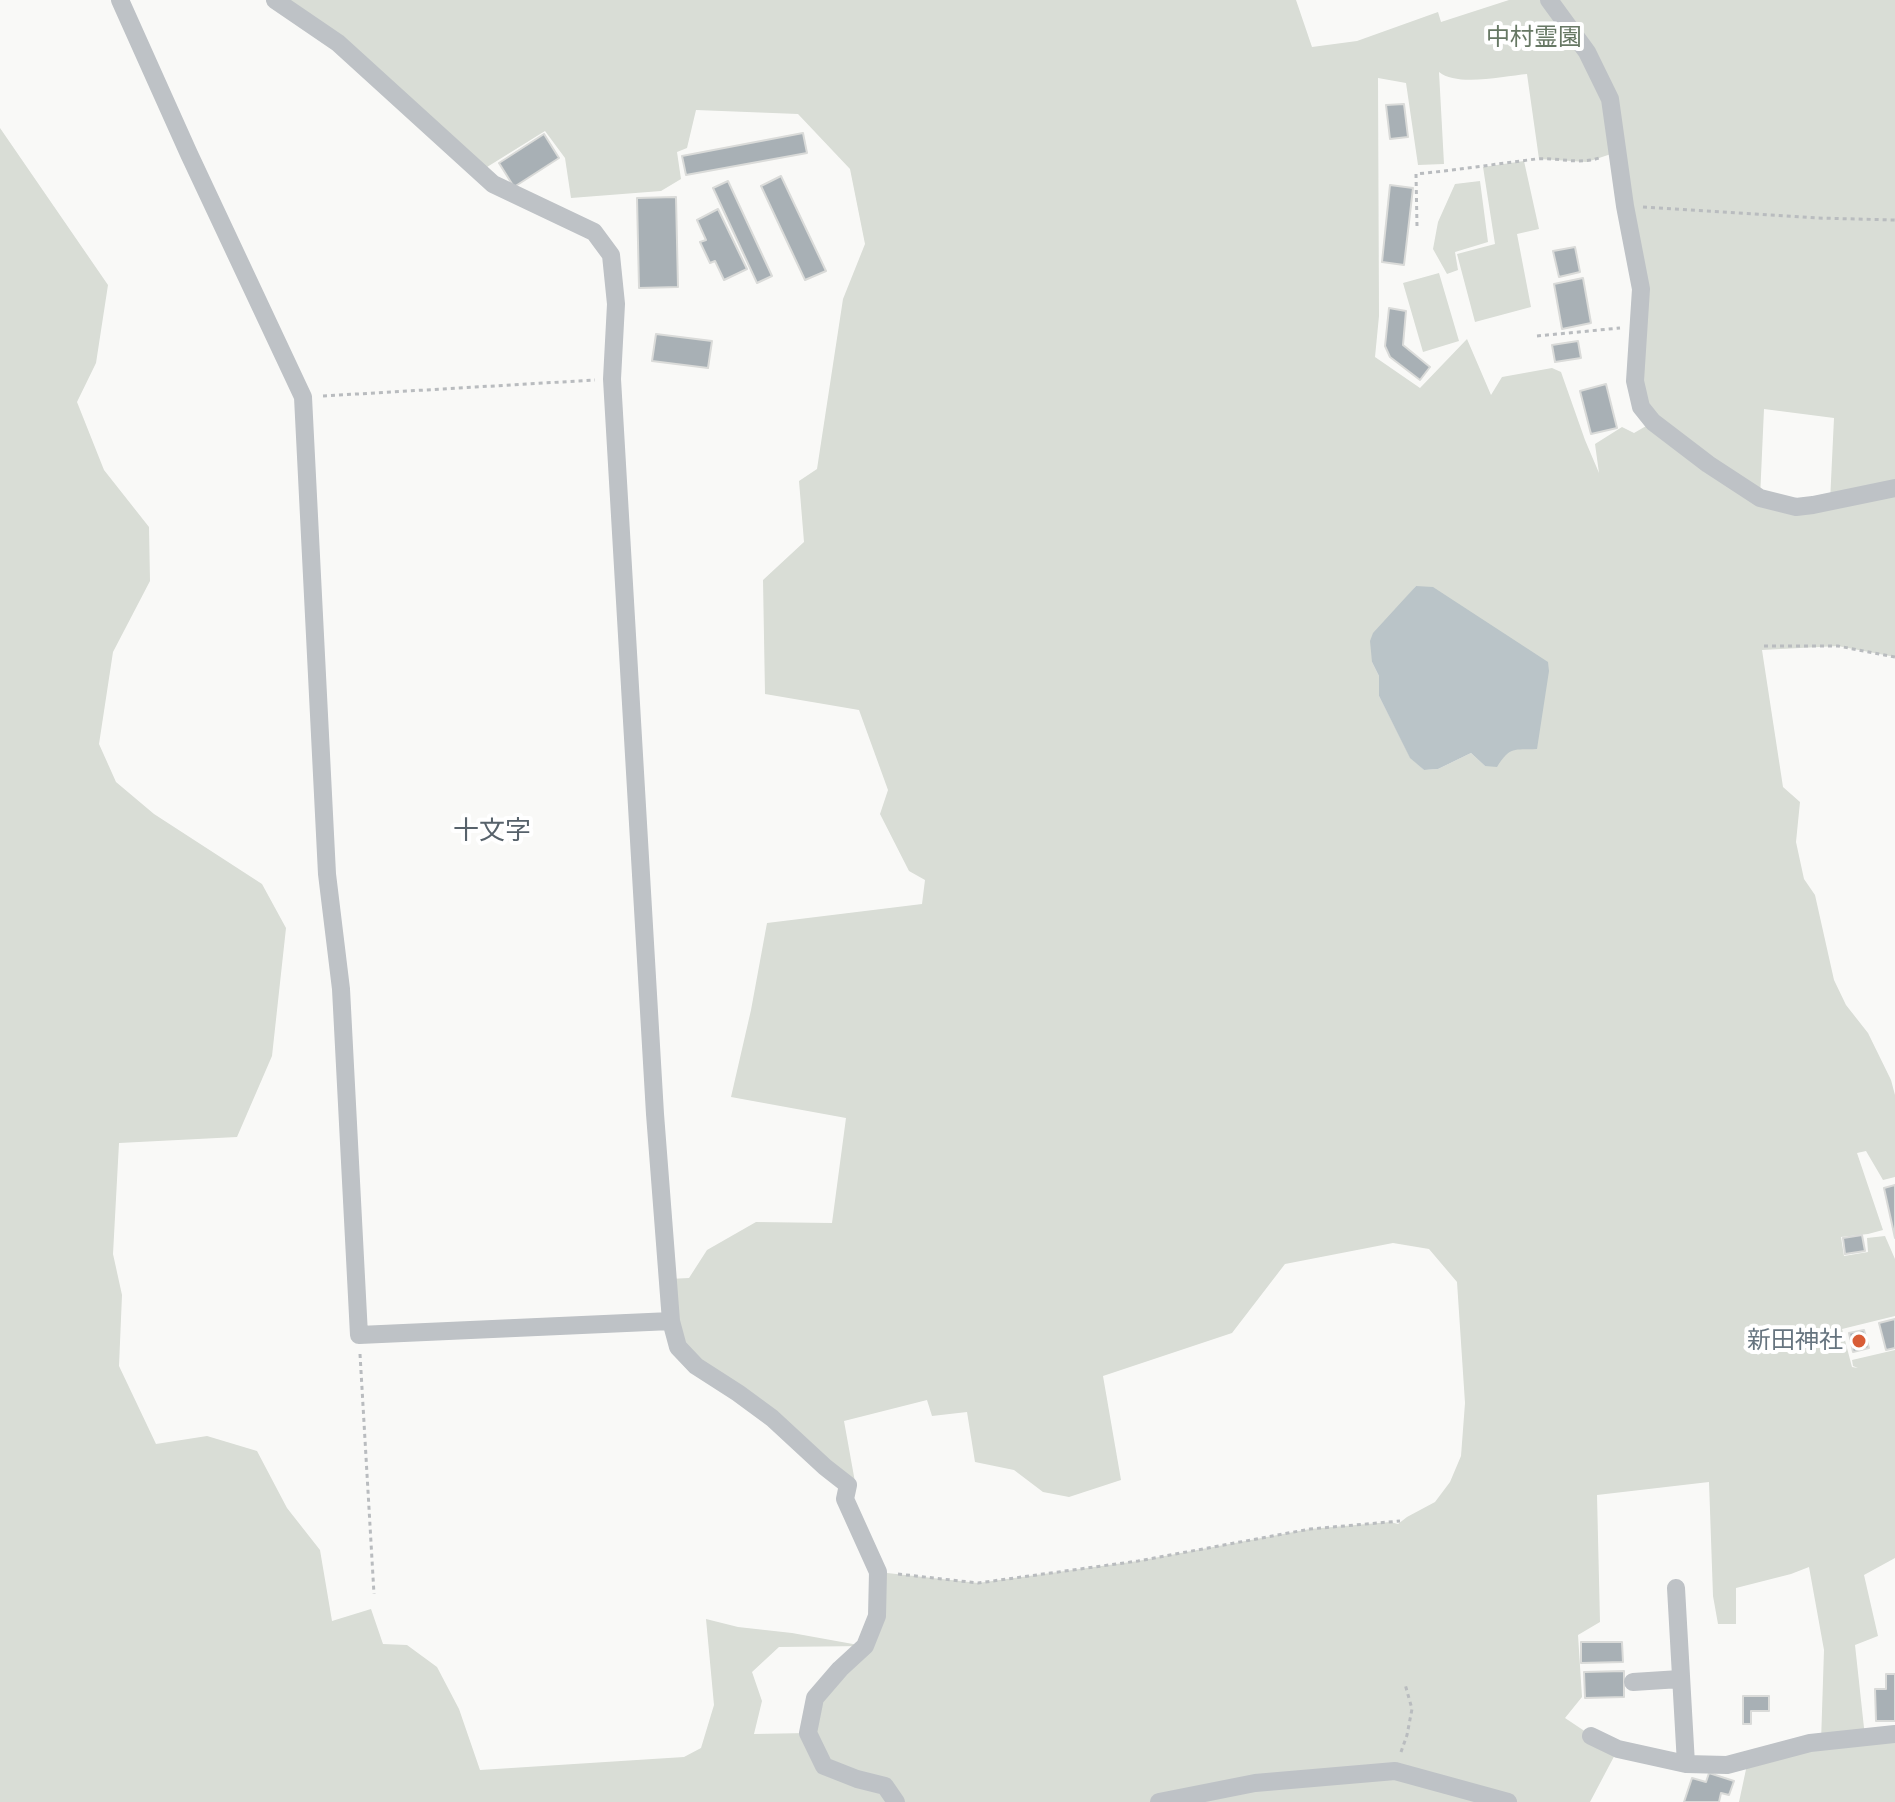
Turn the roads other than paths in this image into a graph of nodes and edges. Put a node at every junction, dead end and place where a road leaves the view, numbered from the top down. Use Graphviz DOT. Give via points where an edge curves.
graph roads {
  1 [pos="120,0"];
  2 [pos="275,0"];
  3 [pos="1549,0"];
  4 [pos="1895,488"];
  5 [pos="671,1321"];
  6 [pos="1676,1588"];
  7 [pos="1680,1679"];
  8 [pos="1633,1682"];
  9 [pos="1895,1734"];
  10 [pos="1591,1736"];
  11 [pos="1686,1764"];
  12 [pos="896,1802"];
  13 [pos="1159,1802"];
  14 [pos="1508,1802"];
  1 -- 5 [label="street" via="303,397 327,874 341,989 359,1335"];
  2 -- 5 [label="street" via="338,43 493,184 594,232 611,255 616,304 612,379"];
  3 -- 4 [label="street" via="1587,52 1610,99 1641,289 1635,381 1641,407 1653,422 1760,498 1796,507"];
  5 -- 12 [label="street" via="678,1347 696,1366 772,1418 848,1485 845,1499 878,1572 877,1616 865,1646 815,1698 808,1733 824,1766 885,1786"];
  6 -- 7 [label="street"];
  7 -- 8 [label="street"];
  7 -- 11 [label="street"];
  9 -- 11 [label="street" via="1810,1743 1727,1765"];
  10 -- 11 [label="street" via="1618,1749"];
  13 -- 14 [label="street" via="1255,1783 1395,1771"];
}
